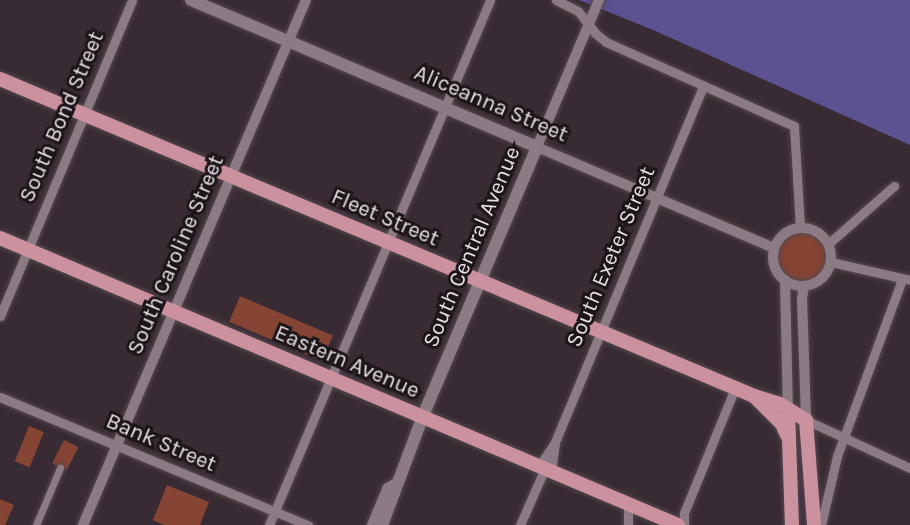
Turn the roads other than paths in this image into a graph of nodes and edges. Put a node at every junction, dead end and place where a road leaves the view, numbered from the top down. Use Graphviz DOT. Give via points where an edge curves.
graph roads {
  1 [pos="132,0"];
  2 [pos="191,0"];
  3 [pos="306,0"];
  4 [pos="490,0"];
  5 [pos="556,0"];
  6 [pos="597,4"];
  7 [pos="588,25"];
  8 [pos="288,41"];
  9 [pos="0,79"];
  10 [pos="703,86"];
  11 [pos="445,108"];
  12 [pos="84,114"];
  13 [pos="537,147"];
  14 [pos="231,176"];
  15 [pos="894,186"];
  16 [pos="657,198"];
  17 [pos="800,227"];
  18 [pos="0,238"];
  19 [pos="388,242"];
  20 [pos="828,244"];
  21 [pos="774,248"];
  22 [pos="28,250"];
  23 [pos="831,262"];
  24 [pos="481,280"];
  25 [pos="785,280"];
  26 [pos="906,280"];
  27 [pos="804,286"];
  28 [pos="173,311"];
  29 [pos="0,316"];
  30 [pos="601,331"];
  31 [pos="331,378"];
  32 [pos="735,388"];
  33 [pos="754,396"];
  34 [pos="0,397"];
  35 [pos="788,411"];
  36 [pos="423,416"];
  37 [pos="806,420"];
  38 [pos="845,438"];
  39 [pos="789,440"];
  40 [pos="117,446"];
  41 [pos="60,468"];
  42 [pos="545,468"];
  43 [pos="910,468"];
  44 [pos="395,485"];
  45 [pos="628,504"];
  46 [pos="275,511"];
  47 [pos="36,525"];
  48 [pos="83,525"];
  49 [pos="269,525"];
  50 [pos="308,525"];
  51 [pos="373,525"];
  52 [pos="382,525"];
  53 [pos="520,525"];
  54 [pos="628,525"];
  55 [pos="678,525"];
  56 [pos="684,525"];
  57 [pos="792,525"];
  58 [pos="814,525"];
  59 [pos="821,525"];
  1 -- 12 [label="street, South Bond Street"];
  2 -- 8 [label="main road, Aliceanna Street"];
  3 -- 8 [label="street, South Caroline Street"];
  4 -- 11 [label="street"];
  5 -- 7 [label="street" via="578,11"];
  6 -- 7 [label="street, South Central Avenue"];
  7 -- 10 [label="street" via="606,42"];
  7 -- 13 [label="street, South Central Avenue"];
  8 -- 11 [label="main road, Aliceanna Street"];
  8 -- 14 [label="street, South Caroline Street"];
  9 -- 12 [label="main road, Fleet Street"];
  10 -- 16 [label="street, South Exeter Street"];
  10 -- 17 [label="street" via="794,126"];
  11 -- 13 [label="main road, Aliceanna Street"];
  11 -- 19 [label="street"];
  12 -- 14 [label="main road, Fleet Street"];
  12 -- 22 [label="street, South Bond Street"];
  13 -- 16 [label="street, Aliceanna Street"];
  13 -- 24 [label="main road, South Central Avenue"];
  14 -- 19 [label="main road, Fleet Street"];
  14 -- 28 [label="street, South Caroline Street"];
  15 -- 20 [label="street"];
  16 -- 21 [label="street, Aliceanna Street"];
  16 -- 30 [label="street, South Exeter Street"];
  17 -- 20 [label="street" via="817,231"];
  17 -- 21 [label="street" via="785,233"];
  18 -- 22 [label="main road, Eastern Avenue"];
  19 -- 24 [label="main road, Fleet Street"];
  19 -- 31 [label="street"];
  20 -- 23 [label="street"];
  21 -- 25 [label="street" via="774,266"];
  22 -- 28 [label="main road, Eastern Avenue"];
  22 -- 29 [label="street, South Bond Street"];
  23 -- 26 [label="street"];
  23 -- 27 [label="street" via="821,279"];
  24 -- 30 [label="main road, Fleet Street"];
  24 -- 36 [label="main road, South Central Avenue"];
  25 -- 27 [label="street"];
  25 -- 35 [label="street"];
  26 -- 38 [label="street"];
  27 -- 37 [label="street"];
  28 -- 31 [label="main road, Eastern Avenue"];
  28 -- 40 [label="street, South Caroline Street"];
  30 -- 32 [label="main road, Fleet Street"];
  30 -- 42 [label="street, South Exeter Street"];
  31 -- 36 [label="main road, Eastern Avenue"];
  31 -- 46 [label="street"];
  32 -- 33 [label="main road, Fleet Street"];
  32 -- 56 [label="street" via="684,513"];
  33 -- 35 [label="main road, Fleet Street" via="770,399"];
  33 -- 39 [label="main road, Fleet Street" via="782,424"];
  34 -- 40 [label="street, Bank Street"];
  35 -- 37 [label="main road, Fleet Street"];
  35 -- 39 [label="main road"];
  36 -- 42 [label="main road, Eastern Avenue"];
  36 -- 44 [label="main road, South Central Avenue"];
  37 -- 38 [label="street, Fleet Street"];
  37 -- 58 [label="main road"];
  38 -- 43 [label="street, Fleet Street"];
  38 -- 59 [label="street" via="832,470"];
  39 -- 57 [label="main road"];
  40 -- 46 [label="street, Bank Street"];
  40 -- 48 [label="street, South Caroline Street"];
  41 -- 47 [label="street"];
  42 -- 45 [label="main road, Eastern Avenue"];
  42 -- 53 [label="street, South Exeter Street"];
  44 -- 51 [label="main road, South Central Avenue" via="388,489"];
  44 -- 52 [label="main road, South Central Avenue" via="396,493"];
  45 -- 54 [label="street"];
  45 -- 55 [label="main road, Eastern Avenue"];
  46 -- 49 [label="street"];
  46 -- 50 [label="street, Bank Street"];
}
